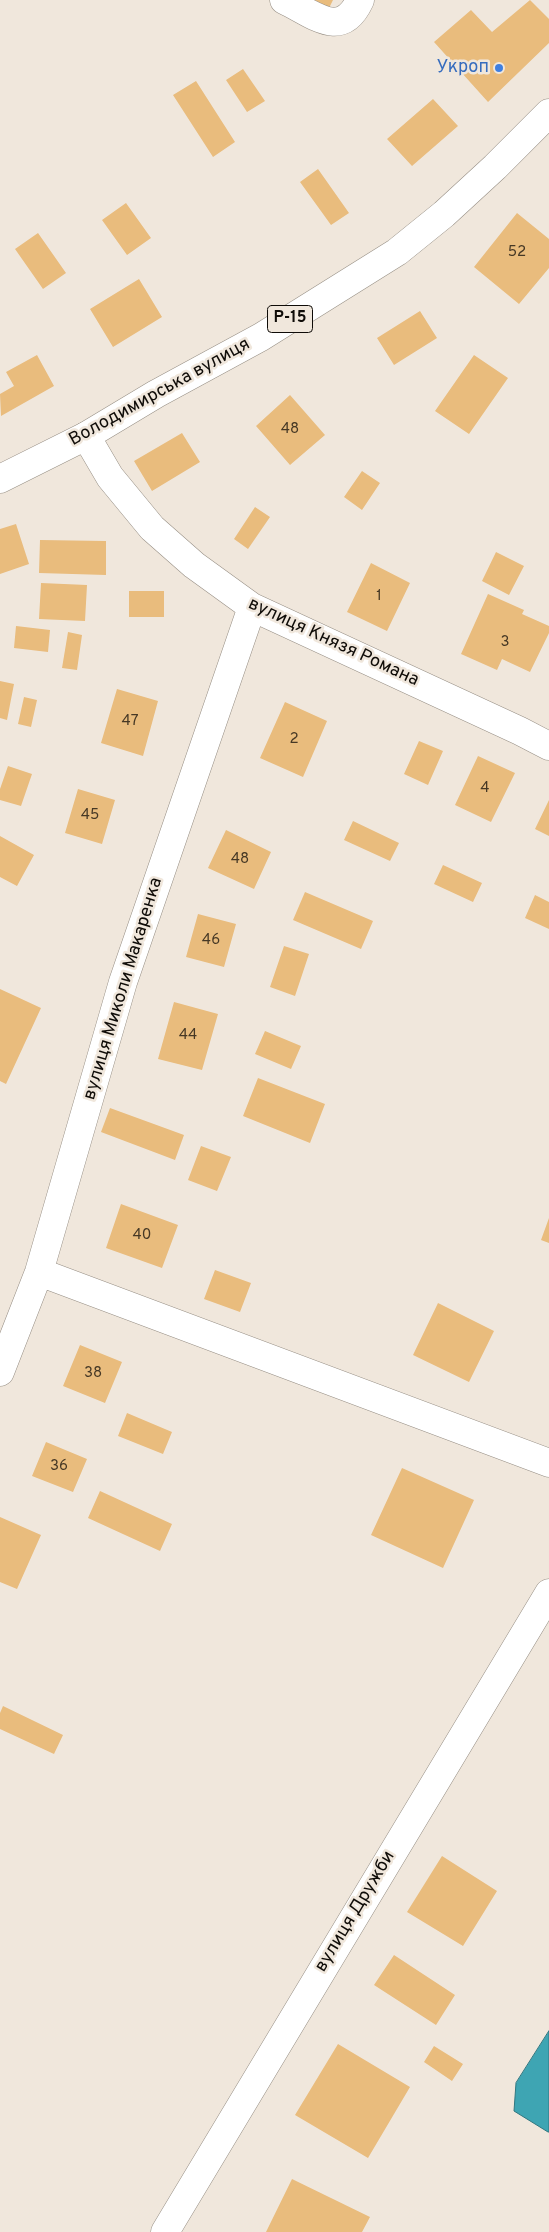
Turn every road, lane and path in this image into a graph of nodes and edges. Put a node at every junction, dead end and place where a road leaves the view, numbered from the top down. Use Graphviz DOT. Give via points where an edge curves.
graph roads {
  1 [pos="284,0"];
  2 [pos="360,0"];
  3 [pos="549,113"];
  4 [pos="86,436"];
  5 [pos="0,479"];
  6 [pos="252,607"];
  7 [pos="549,746"];
  8 [pos="39,1272"];
  9 [pos="0,1372"];
  10 [pos="549,1463"];
  11 [pos="549,1593"];
  12 [pos="165,2232"];
  1 -- 2 [label="street" via="333,24 345,21"];
  3 -- 4 [label="street, Володимирська вулиця / Р-15" via="488,174 397,252 261,337"];
  4 -- 5 [label="street, Володимирська вулиця / Р-15"];
  4 -- 6 [label="street, вулиця Князя Романа" via="110,477 152,528 194,565"];
  6 -- 7 [label="street, вулиця Князя Романа"];
  6 -- 8 [label="street, вулиця Миколи Макаренка" via="122,982"];
  8 -- 9 [label="street, вулиця Миколи Макаренка"];
  8 -- 10 [label="street"];
  11 -- 12 [label="street, вулиця Дружби"];
}
